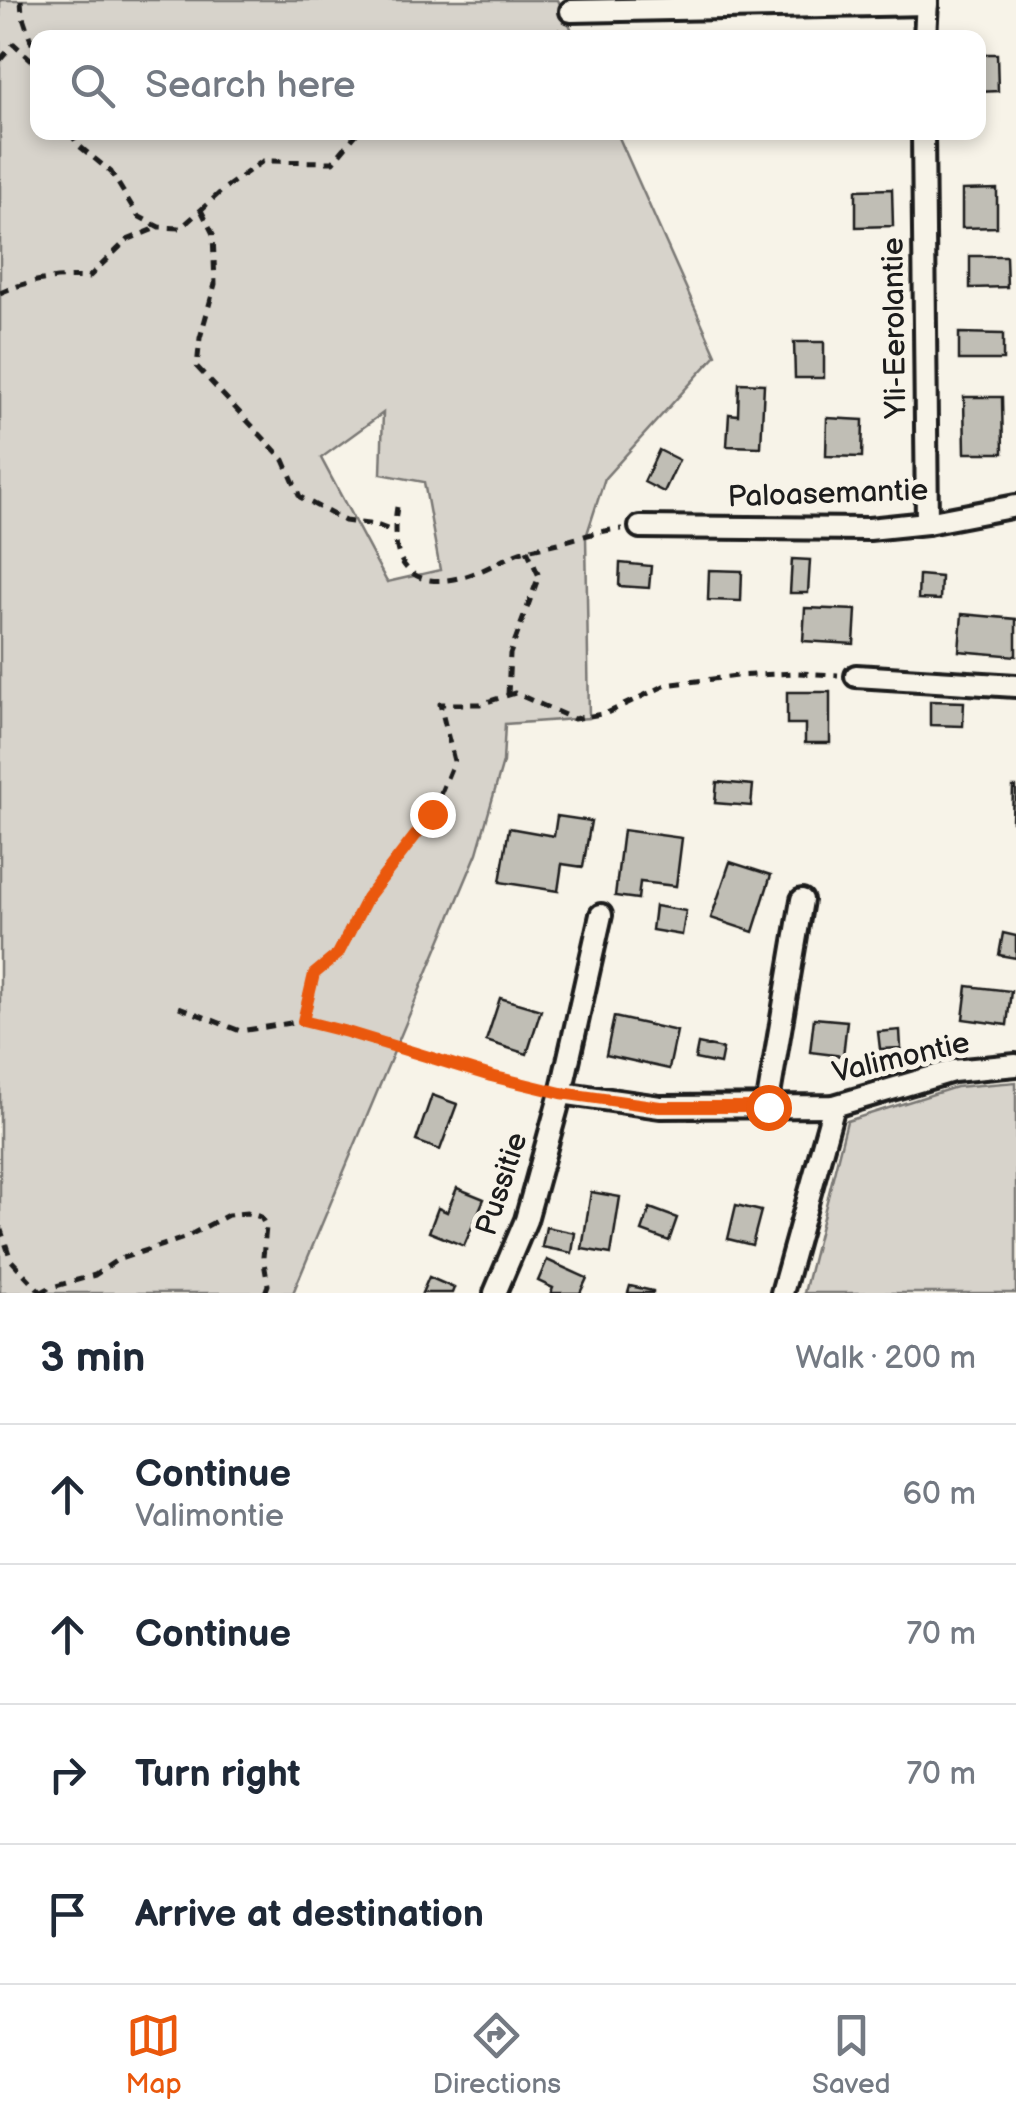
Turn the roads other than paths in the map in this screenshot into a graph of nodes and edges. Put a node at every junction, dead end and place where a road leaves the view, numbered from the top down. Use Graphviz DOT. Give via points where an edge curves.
graph roads {
  1 [pos="927,2"];
  2 [pos="572,12"];
  3 [pos="926,30"];
  4 [pos="924,140"];
  5 [pos="1016,506"];
  6 [pos="927,523"];
  7 [pos="640,527"];
  8 [pos="856,676"];
  9 [pos="1016,686"];
  10 [pos="802,900"];
  11 [pos="601,915"];
  12 [pos="1016,1065"];
  13 [pos="561,1093"];
  14 [pos="834,1106"];
  15 [pos="768,1107"];
  16 [pos="495,1293"];
  17 [pos="782,1293"];
  1 -- 2 [label="street"];
  1 -- 3 [label="street"];
  4 -- 6 [label="street, Yli-Eerolantie"];
  5 -- 6 [label="street, Paloasemantie"];
  6 -- 7 [label="street, Paloasemantie" via="869,529"];
  8 -- 9 [label="street"];
  10 -- 15 [label="street"];
  11 -- 13 [label="street, Pussitie"];
  12 -- 14 [label="street, Valimontie" via="953,1071"];
  13 -- 15 [label="street, Valimontie" via="660,1107"];
  13 -- 16 [label="street, Pussitie" via="526,1220"];
  14 -- 15 [label="street, Valimontie"];
  14 -- 17 [label="street"];
}
